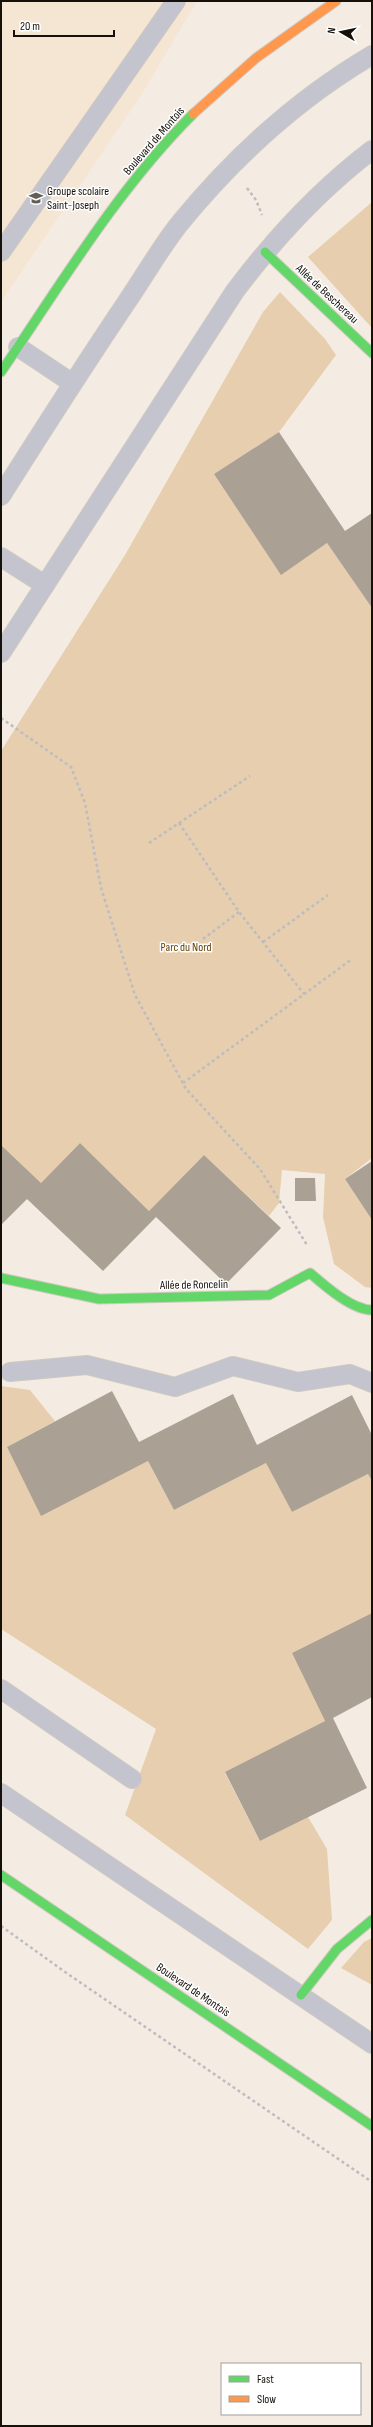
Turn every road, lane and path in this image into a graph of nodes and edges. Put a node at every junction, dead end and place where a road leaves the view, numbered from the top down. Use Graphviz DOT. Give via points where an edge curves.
graph roads {
  1 [pos="176,1"];
  2 [pos="336,1"];
  3 [pos="372,55"];
  4 [pos="372,150"];
  5 [pos="241,182"];
  6 [pos="263,219"];
  7 [pos="1,252"];
  8 [pos="265,252"];
  9 [pos="18,347"];
  10 [pos="372,353"];
  11 [pos="1,372"];
  12 [pos="72,383"];
  13 [pos="1,496"];
  14 [pos="1,557"];
  15 [pos="45,585"];
  16 [pos="1,653"];
  17 [pos="1,718"];
  18 [pos="250,776"];
  19 [pos="179,823"];
  20 [pos="150,844"];
  21 [pos="328,894"];
  22 [pos="238,912"];
  23 [pos="203,939"];
  24 [pos="263,942"];
  25 [pos="352,960"];
  26 [pos="304,994"];
  27 [pos="183,1083"];
  28 [pos="310,1273"];
  29 [pos="1,1278"];
  30 [pos="372,1310"];
  31 [pos="10,1372"];
  32 [pos="372,1383"];
  33 [pos="1,1689"];
  34 [pos="132,1779"];
  35 [pos="1,1793"];
  36 [pos="1,1875"];
  37 [pos="372,1920"];
  38 [pos="1,1926"];
  39 [pos="301,1995"];
  40 [pos="372,2044"];
  41 [pos="372,2126"];
  42 [pos="372,2182"];
  1 -- 7 [label="lane"];
  2 -- 9 [label="street, Boulevard de Montois" via="249,65 183,124 102,225"];
  3 -- 12 [label="lane" via="334,77 291,111 229,169 179,224"];
  4 -- 8 [label="lane" via="340,174 302,210"];
  5 -- 6 [label="path" via="256,200"];
  8 -- 10 [label="street, Allée de Beschereau"];
  8 -- 15 [label="lane" via="235,292"];
  9 -- 11 [label="street, Boulevard de Montois"];
  9 -- 12 [label="lane"];
  12 -- 13 [label="lane"];
  14 -- 15 [label="lane"];
  15 -- 16 [label="lane"];
  17 -- 27 [label="path" via="71,767 85,803 101,888 135,995"];
  18 -- 19 [label="path"];
  19 -- 20 [label="path"];
  19 -- 22 [label="path"];
  21 -- 24 [label="path"];
  22 -- 23 [label="path"];
  22 -- 24 [label="path"];
  24 -- 26 [label="path"];
  25 -- 26 [label="path"];
  26 -- 27 [label="path"];
  27 -- 28 [label="path" via="260,1169 306,1242"];
  28 -- 29 [label="street, Allée de Roncelin" via="269,1295 99,1299"];
  28 -- 30 [label="street" via="335,1294 366,1310"];
  31 -- 32 [label="lane" via="87,1366 175,1387 233,1366 298,1382 350,1374"];
  33 -- 34 [label="lane"];
  35 -- 39 [label="lane"];
  36 -- 41 [label="street, Boulevard de Montois"];
  37 -- 39 [label="street" via="337,1948"];
  38 -- 42 [label="path"];
  39 -- 40 [label="lane"];
}
